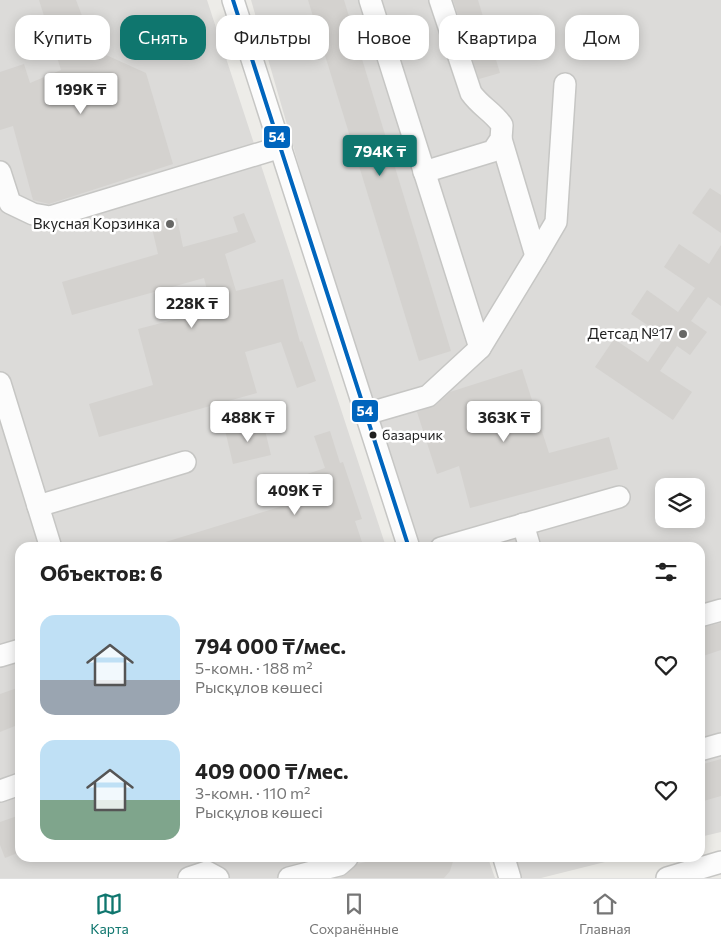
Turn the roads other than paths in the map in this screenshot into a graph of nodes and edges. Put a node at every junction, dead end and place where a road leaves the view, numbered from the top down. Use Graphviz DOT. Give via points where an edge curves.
graph roads {
  1 [pos="233,0"];
  2 [pos="370,0"];
  3 [pos="440,0"];
  4 [pos="566,84"];
  5 [pos="501,139"];
  6 [pos="281,147"];
  7 [pos="0,172"];
  8 [pos="424,172"];
  9 [pos="536,256"];
  10 [pos="480,348"];
  11 [pos="0,384"];
  12 [pos="366,414"];
  13 [pos="185,462"];
  14 [pos="619,497"];
  15 [pos="38,506"];
  16 [pos="523,524"];
  17 [pos="49,542"];
  18 [pos="407,542"];
  19 [pos="462,542"];
  20 [pos="528,542"];
  21 [pos="721,610"];
  22 [pos="705,615"];
  23 [pos="15,652"];
  24 [pos="0,656"];
  25 [pos="721,744"];
  26 [pos="705,749"];
  27 [pos="15,786"];
  28 [pos="0,791"];
  29 [pos="342,862"];
  30 [pos="505,862"];
  31 [pos="721,862"];
  32 [pos="189,878"];
  33 [pos="218,878"];
  34 [pos="289,878"];
  35 [pos="510,878"];
  36 [pos="667,878"];
  1 -- 6 [label="street"];
  2 -- 8 [label="street"];
  3 -- 5 [label="street" via="471,93 478,104 495,115 502,125"];
  4 -- 9 [label="street" via="556,222"];
  5 -- 8 [label="street" via="493,151"];
  5 -- 9 [label="street"];
  6 -- 7 [label="street" via="50,217 33,214 10,203"];
  6 -- 12 [label="street"];
  8 -- 10 [label="street"];
  9 -- 10 [label="street"];
  10 -- 12 [label="street" via="428,396"];
  11 -- 15 [label="street"];
  12 -- 18 [label="street"];
  13 -- 15 [label="street"];
  14 -- 16 [label="street"];
  15 -- 17 [label="street"];
  16 -- 19 [label="street"];
  16 -- 20 [label="street"];
  21 -- 22 [label="street"];
  23 -- 24 [label="street"];
  25 -- 26 [label="street"];
  27 -- 28 [label="street"];
  29 -- 34 [label="street"];
  30 -- 35 [label="street"];
  31 -- 36 [label="street"];
  32 -- 33 [label="street" via="207,872"];
}
